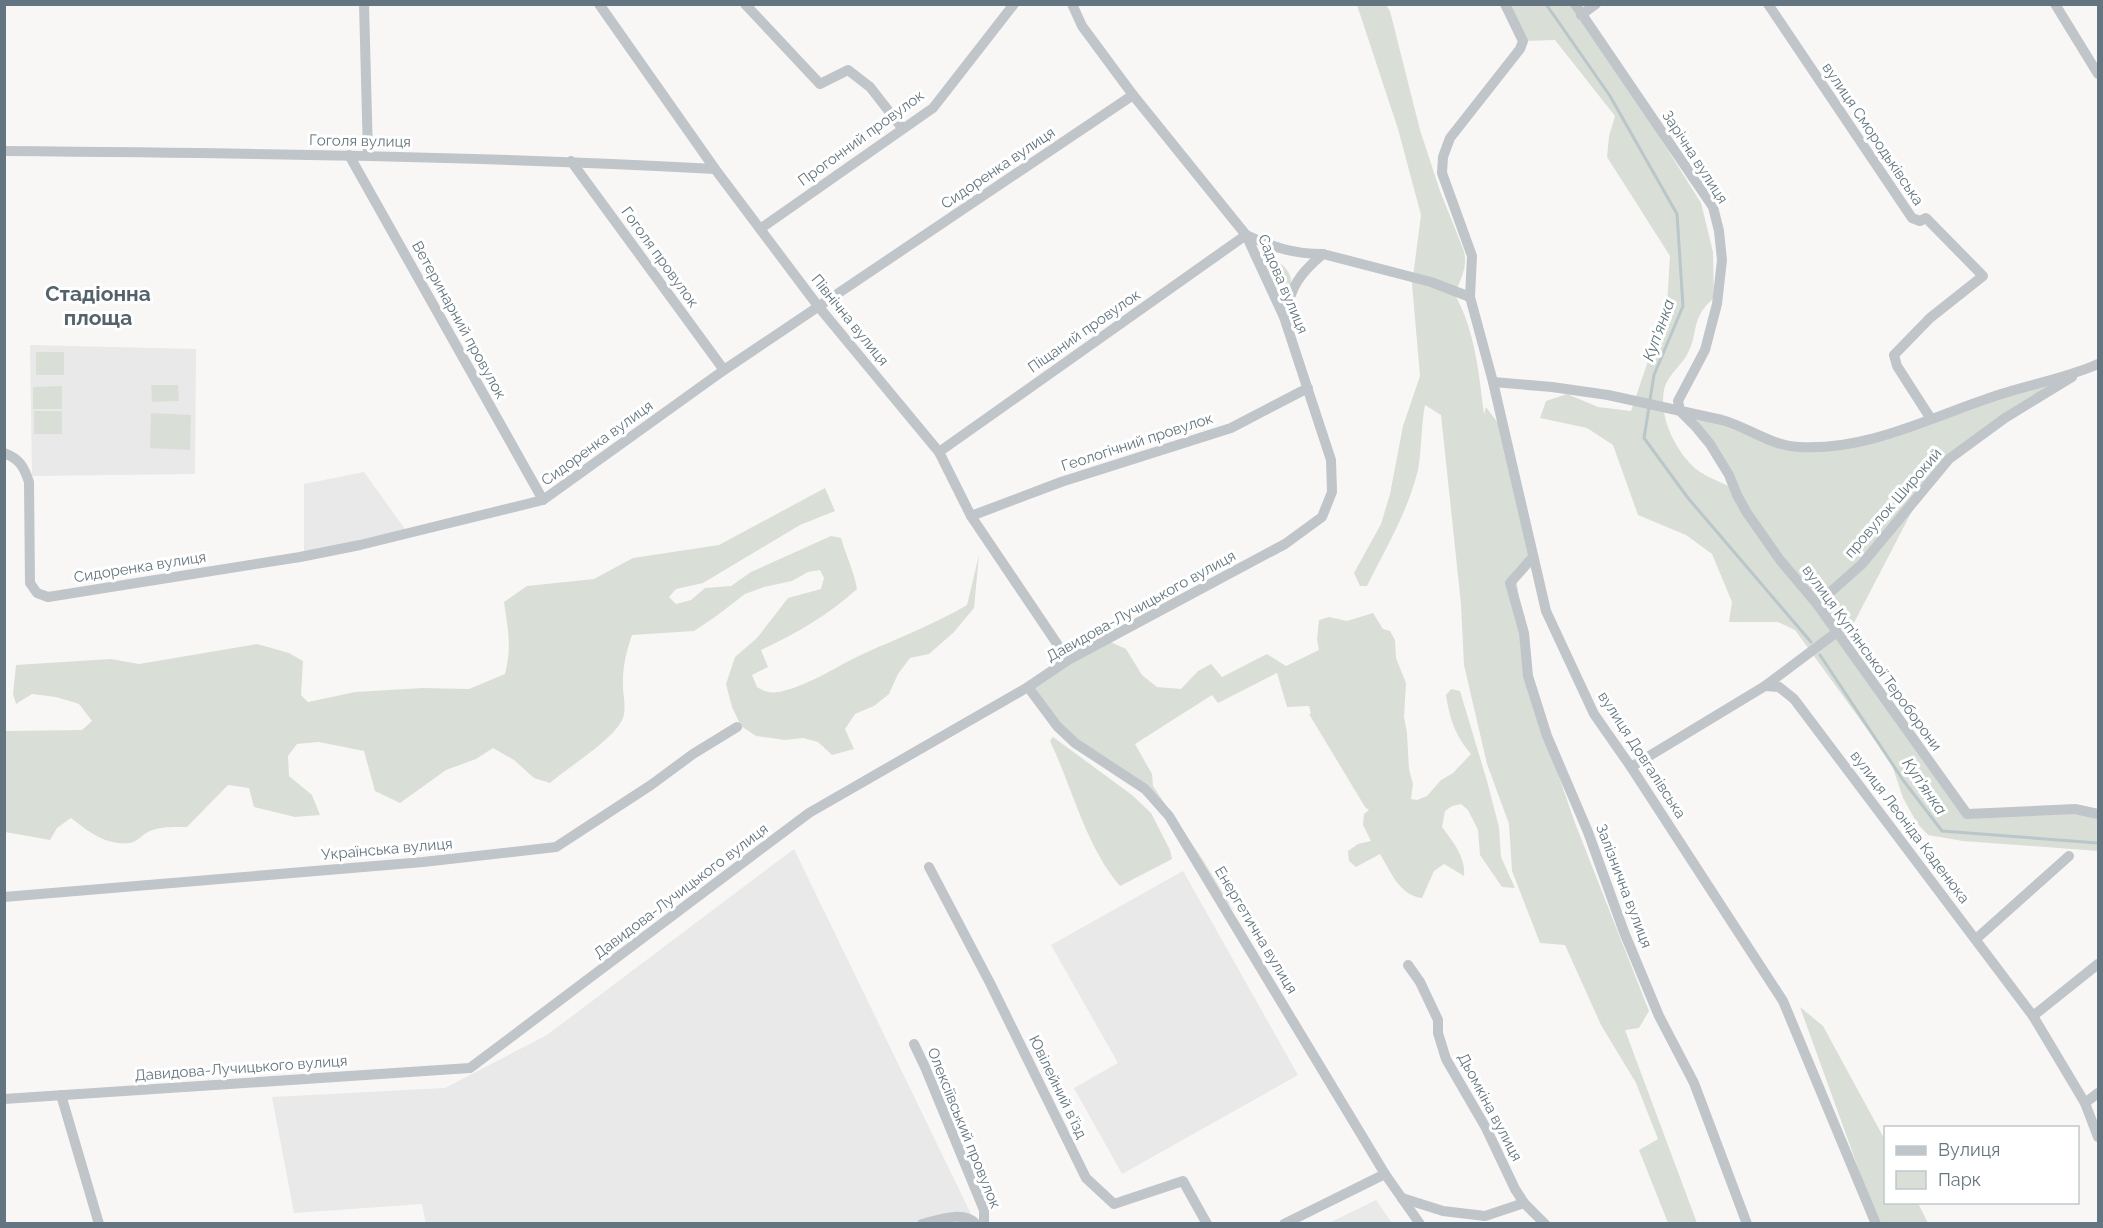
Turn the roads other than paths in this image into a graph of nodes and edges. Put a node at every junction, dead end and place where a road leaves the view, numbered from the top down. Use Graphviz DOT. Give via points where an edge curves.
graph roads {
  1 [pos="364,4"];
  2 [pos="588,4"];
  3 [pos="745,4"];
  4 [pos="1014,4"];
  5 [pos="1072,4"];
  6 [pos="1505,4"];
  7 [pos="1575,4"];
  8 [pos="1596,4"];
  9 [pos="1768,4"];
  10 [pos="2055,4"];
  11 [pos="599,5"];
  12 [pos="1581,15"];
  13 [pos="2098,74"];
  14 [pos="1133,95"];
  15 [pos="902,128"];
  16 [pos="4,151"];
  17 [pos="349,155"];
  18 [pos="368,155"];
  19 [pos="572,161"];
  20 [pos="715,169"];
  21 [pos="760,229"];
  22 [pos="1246,235"];
  23 [pos="1323,254"];
  24 [pos="1470,297"];
  25 [pos="818,306"];
  26 [pos="1284,317"];
  27 [pos="2098,364"];
  28 [pos="2086,368"];
  29 [pos="724,370"];
  30 [pos="1493,382"];
  31 [pos="1308,388"];
  32 [pos="1680,411"];
  33 [pos="1931,419"];
  34 [pos="939,452"];
  35 [pos="4,453"];
  36 [pos="543,500"];
  37 [pos="971,516"];
  38 [pos="1322,518"];
  39 [pos="1533,557"];
  40 [pos="1817,604"];
  41 [pos="1837,632"];
  42 [pos="1068,660"];
  43 [pos="1765,686"];
  44 [pos="1028,687"];
  45 [pos="736,727"];
  46 [pos="1631,767"];
  47 [pos="2098,814"];
  48 [pos="2069,856"];
  49 [pos="929,867"];
  50 [pos="4,897"];
  51 [pos="1976,939"];
  52 [pos="2098,964"];
  53 [pos="1408,965"];
  54 [pos="2033,1016"];
  55 [pos="914,1044"];
  56 [pos="2098,1093"];
  57 [pos="61,1095"];
  58 [pos="4,1098"];
  59 [pos="2085,1103"];
  60 [pos="2098,1137"];
  61 [pos="1384,1174"];
  62 [pos="1402,1198"];
  63 [pos="1524,1203"];
  64 [pos="99,1224"];
  65 [pos="922,1224"];
  66 [pos="976,1224"];
  67 [pos="984,1224"];
  68 [pos="1207,1224"];
  69 [pos="1284,1224"];
  70 [pos="1420,1224"];
  71 [pos="1545,1224"];
  72 [pos="1747,1224"];
  73 [pos="1876,1224"];
  1 -- 18 [label="street"];
  2 -- 11 [label="street"];
  3 -- 15 [label="street" via="820,84 848,70 870,87"];
  4 -- 15 [label="street, Прогонний провулок" via="933,108"];
  5 -- 14 [label="street, Садова вулиця" via="1082,26"];
  6 -- 24 [label="street, вулиця Довгалівська" via="1522,41 1520,49 1450,138 1443,157 1442,173 1473,256"];
  7 -- 12 [label="street, Зарічна вулиця"];
  8 -- 12 [label="street"];
  9 -- 33 [label="street, вулиця Смородьківська" via="1912,218 1926,218 1983,276 1930,318 1894,356 1896,366"];
  10 -- 13 [label="street"];
  11 -- 20 [label="street, Північна вулиця"];
  12 -- 32 [label="street, Зарічна вулиця" via="1713,207 1719,231 1722,260 1717,304 1697,368 1678,401"];
  14 -- 22 [label="street, Садова вулиця"];
  14 -- 25 [label="street, Сидоренка вулиця"];
  15 -- 21 [label="street, Прогонний провулок"];
  16 -- 17 [label="street, Гоголя вулиця"];
  17 -- 18 [label="street, Гоголя вулиця"];
  17 -- 36 [label="street, Ветеринарний провулок"];
  18 -- 19 [label="street, Гоголя вулиця"];
  19 -- 20 [label="street, Гоголя вулиця"];
  19 -- 29 [label="street, Гоголя провулок"];
  20 -- 21 [label="street, Північна вулиця"];
  21 -- 25 [label="street, Північна вулиця"];
  22 -- 23 [label="street" via="1286,251"];
  22 -- 26 [label="street, Садова вулиця"];
  22 -- 34 [label="street, Піщаний провулок"];
  23 -- 24 [label="street" via="1431,282"];
  23 -- 26 [label="street" via="1303,271"];
  24 -- 30 [label="street, вулиця Довгалівська"];
  25 -- 29 [label="street, Сидоренка вулиця"];
  25 -- 34 [label="street, Північна вулиця"];
  26 -- 31 [label="street, Садова вулиця"];
  27 -- 28 [label="street"];
  28 -- 33 [label="street"];
  28 -- 40 [label="street, провулок Широкий" via="1948,459 1862,564"];
  29 -- 36 [label="street, Сидоренка вулиця"];
  30 -- 32 [label="street" via="1552,387"];
  30 -- 39 [label="street, вулиця Довгалівська"];
  31 -- 37 [label="street, Геологічний провулок" via="1231,428 1061,482"];
  31 -- 38 [label="street, Садова вулиця" via="1331,460 1332,492"];
  32 -- 33 [label="street" via="1735,423 1767,440 1797,447 1857,443"];
  32 -- 40 [label="street, вулиця Куп'янської Тероборони" via="1710,444 1747,513"];
  34 -- 37 [label="street, Північна вулиця"];
  35 -- 36 [label="street, Сидоренка вулиця" via="17,458 29,482 30,584 37,593 48,597 300,557"];
  37 -- 42 [label="street, Північна вулиця"];
  38 -- 42 [label="street, Давидова-Лучицького вулиця" via="1285,544"];
  39 -- 46 [label="street, вулиця Довгалівська" via="1546,611 1594,714"];
  39 -- 72 [label="street, Залізнична вулиця" via="1510,583 1524,633 1528,676 1547,736 1654,1005 1694,1083"];
  40 -- 41 [label="street, вулиця Куп'янської Тероборони"];
  41 -- 43 [label="street"];
  41 -- 47 [label="street, вулиця Куп'янської Тероборони" via="1967,814 2075,809"];
  42 -- 44 [label="street, Давидова-Лучицького вулиця"];
  43 -- 46 [label="street"];
  43 -- 51 [label="street, вулиця Леоніда Каденюка" via="1779,687 1794,699"];
  44 -- 57 [label="street, Давидова-Лучицького вулиця" via="809,813 470,1068"];
  44 -- 61 [label="street, Енергетична вулиця" via="1075,743 1145,789 1169,816"];
  45 -- 50 [label="street, Українська вулиця" via="556,846 423,862"];
  46 -- 73 [label="street, вулиця Довгалівська" via="1784,1001"];
  48 -- 51 [label="street"];
  49 -- 68 [label="street, Ювілейний в'їзд" via="1086,1178 1114,1204 1183,1181"];
  51 -- 54 [label="street, вулиця Леоніда Каденюка"];
  52 -- 54 [label="street"];
  53 -- 63 [label="street, Дьомкіна вулиця" via="1438,1020 1446,1059"];
  54 -- 59 [label="street, вулиця Леоніда Каденюка"];
  55 -- 67 [label="street, Олексіївський провулок" via="984,1210"];
  56 -- 59 [label="street"];
  57 -- 58 [label="street, Давидова-Лучицького вулиця"];
  57 -- 64 [label="street"];
  59 -- 60 [label="street, вулиця Леоніда Каденюка"];
  61 -- 62 [label="street, Енергетична вулиця"];
  61 -- 69 [label="street"];
  62 -- 63 [label="street" via="1443,1211 1485,1216"];
  62 -- 70 [label="street, Енергетична вулиця"];
  63 -- 71 [label="street, Дьомкіна вулиця"];
  65 -- 66 [label="street" via="956,1216 968,1217"];
}
